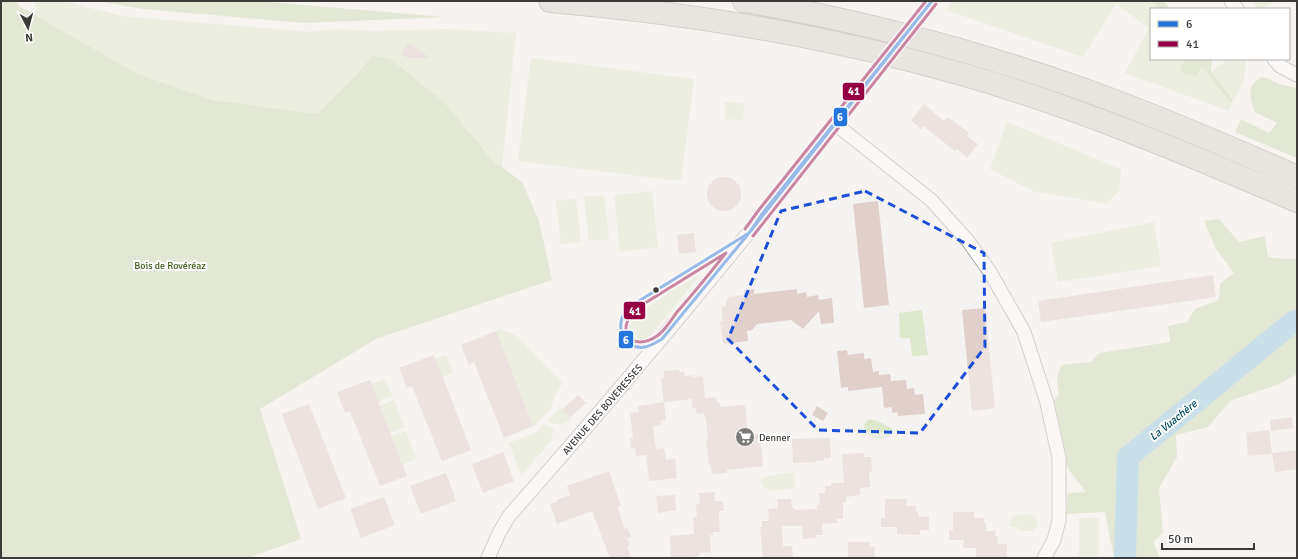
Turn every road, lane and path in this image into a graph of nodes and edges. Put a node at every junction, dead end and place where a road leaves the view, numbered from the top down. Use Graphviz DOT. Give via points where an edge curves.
graph roads {
  1 [pos="550,1"];
  2 [pos="744,1"];
  3 [pos="930,4"];
  4 [pos="1275,60"];
  5 [pos="1297,75"];
  6 [pos="834,124"];
  7 [pos="1297,177"];
  8 [pos="1297,201"];
  9 [pos="488,558"];
  10 [pos="1044,558"];
  1 -- 8 [label="highway" via="676,14 861,47 1026,94 1102,121"];
  2 -- 7 [label="highway" via="871,27 1005,63 1143,112"];
  3 -- 6 [label="street, AVENUE DES BOVERESSES, bridge"];
  4 -- 5 [label="street" via="1280,66"];
  6 -- 9 [label="street, AVENUE DES BOVERESSES" via="662,339 509,516"];
  6 -- 10 [label="street" via="937,206 968,241 990,272 1024,332 1047,403 1059,458 1059,520 1054,540"];
}
